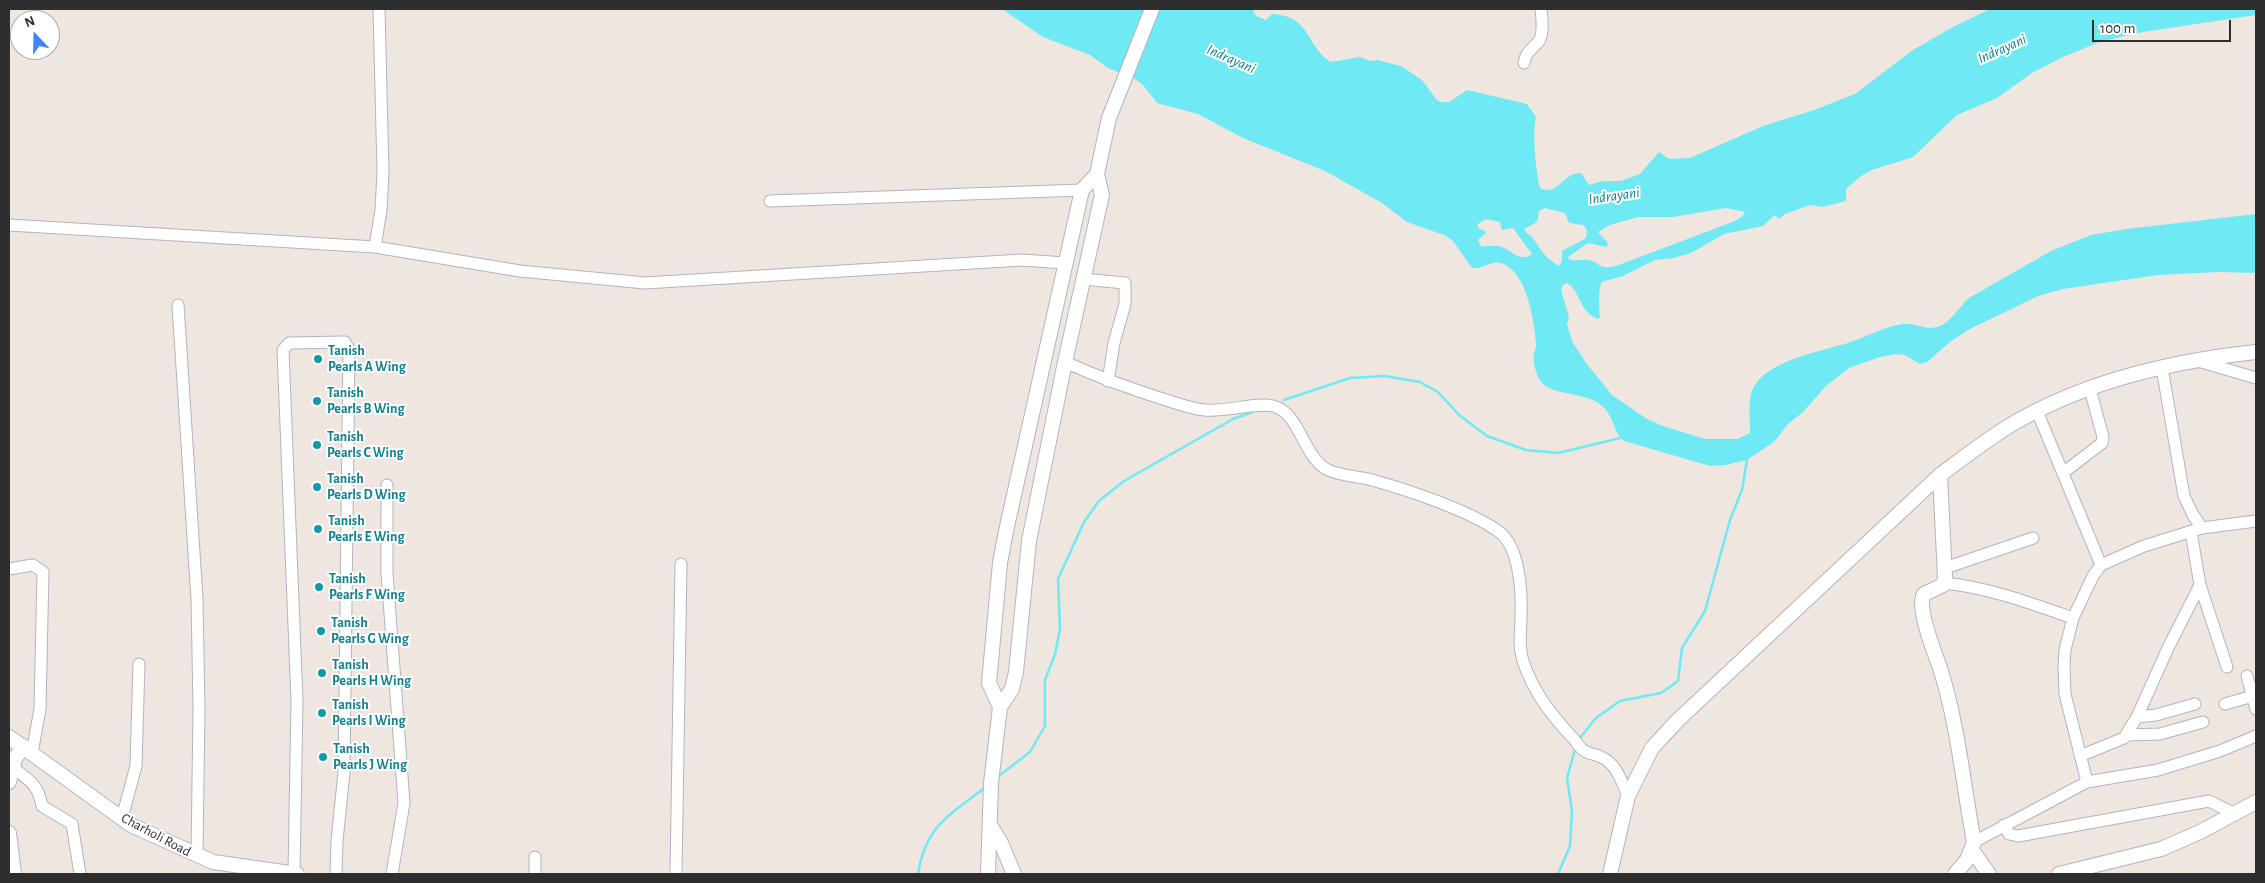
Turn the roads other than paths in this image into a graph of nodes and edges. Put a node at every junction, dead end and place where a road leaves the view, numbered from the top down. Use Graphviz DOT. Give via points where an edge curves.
graph roads {
  1 [pos="379,9"];
  2 [pos="1152,9"];
  3 [pos="1541,9"];
  4 [pos="1524,64"];
  5 [pos="1097,174"];
  6 [pos="1082,190"];
  7 [pos="770,201"];
  8 [pos="9,225"];
  9 [pos="375,247"];
  10 [pos="1065,263"];
  11 [pos="1082,279"];
  12 [pos="178,305"];
  13 [pos="2256,352"];
  14 [pos="2198,361"];
  15 [pos="1065,362"];
  16 [pos="2162,368"];
  17 [pos="2256,378"];
  18 [pos="1108,381"];
  19 [pos="2090,389"];
  20 [pos="2037,411"];
  21 [pos="2063,473"];
  22 [pos="1940,475"];
  23 [pos="387,486"];
  24 [pos="2256,520"];
  25 [pos="2197,530"];
  26 [pos="2034,538"];
  27 [pos="681,564"];
  28 [pos="2101,565"];
  29 [pos="1945,568"];
  30 [pos="9,569"];
  31 [pos="1945,583"];
  32 [pos="2200,585"];
  33 [pos="2073,618"];
  34 [pos="139,664"];
  35 [pos="2227,667"];
  36 [pos="2247,676"];
  37 [pos="2253,696"];
  38 [pos="2195,704"];
  39 [pos="2225,704"];
  40 [pos="1000,707"];
  41 [pos="2256,709"];
  42 [pos="2137,717"];
  43 [pos="2203,722"];
  44 [pos="2127,735"];
  45 [pos="2256,736"];
  46 [pos="9,737"];
  47 [pos="27,750"];
  48 [pos="2080,756"];
  49 [pos="12,767"];
  50 [pos="9,782"];
  51 [pos="2087,782"];
  52 [pos="1628,796"];
  53 [pos="2256,802"];
  54 [pos="2235,814"];
  55 [pos="122,818"];
  56 [pos="990,825"];
  57 [pos="2004,825"];
  58 [pos="9,833"];
  59 [pos="1973,846"];
  60 [pos="197,856"];
  61 [pos="535,857"];
  62 [pos="2097,870"];
  63 [pos="14,874"];
  64 [pos="80,874"];
  65 [pos="296,874"];
  66 [pos="336,874"];
  67 [pos="392,874"];
  68 [pos="535,874"];
  69 [pos="676,874"];
  70 [pos="988,874"];
  71 [pos="1014,874"];
  72 [pos="1610,874"];
  73 [pos="1955,874"];
  74 [pos="1989,874"];
  75 [pos="2059,874"];
  1 -- 9 [label="street" via="383,172"];
  2 -- 5 [label="street" via="1109,118"];
  3 -- 4 [label="street" via="1541,36 1529,50"];
  5 -- 6 [label="street"];
  5 -- 11 [label="street" via="1102,196"];
  6 -- 7 [label="street"];
  6 -- 10 [label="street"];
  8 -- 9 [label="street"];
  9 -- 10 [label="street" via="520,271 645,284 1022,260"];
  10 -- 40 [label="street" via="1000,563 989,683"];
  11 -- 15 [label="street"];
  11 -- 18 [label="street" via="1125,283 1124,304"];
  12 -- 60 [label="street" via="197,599 200,708"];
  13 -- 14 [label="street"];
  14 -- 16 [label="street"];
  14 -- 17 [label="street"];
  15 -- 18 [label="street"];
  15 -- 40 [label="street" via="1029,541 1016,672 1012,689"];
  16 -- 19 [label="street"];
  16 -- 25 [label="street" via="2184,496"];
  18 -- 52 [label="street" via="1203,410 1270,405 1280,408 1288,414 1323,467 1414,494 1461,512 1500,532 1511,546 1519,582 1523,662 1548,711 1583,750 1602,757 1612,765"];
  19 -- 20 [label="street"];
  19 -- 21 [label="street" via="2102,443"];
  20 -- 21 [label="street"];
  20 -- 22 [label="street" via="1987,440"];
  21 -- 28 [label="street"];
  22 -- 29 [label="street"];
  22 -- 52 [label="street" via="1678,720 1652,748"];
  23 -- 67 [label="street" via="387,573 404,803"];
  24 -- 25 [label="street"];
  25 -- 28 [label="street" via="2144,546"];
  25 -- 32 [label="street"];
  26 -- 29 [label="street"];
  27 -- 69 [label="street"];
  28 -- 33 [label="street"];
  29 -- 31 [label="street"];
  30 -- 47 [label="street" via="33,566 43,572 40,709"];
  31 -- 33 [label="street" via="2000,592"];
  31 -- 59 [label="street" via="1924,594 1922,602 1950,700"];
  32 -- 35 [label="street"];
  32 -- 42 [label="street"];
  33 -- 48 [label="street" via="2065,650 2064,680"];
  34 -- 55 [label="street" via="136,766"];
  36 -- 37 [label="street"];
  37 -- 39 [label="street"];
  37 -- 41 [label="street"];
  38 -- 42 [label="street"];
  40 -- 56 [label="street"];
  42 -- 44 [label="street"];
  43 -- 44 [label="street" via="2160,734"];
  44 -- 48 [label="street"];
  45 -- 51 [label="street" via="2158,770"];
  46 -- 47 [label="street, Charholi Road"];
  47 -- 49 [label="street"];
  47 -- 55 [label="street, Charholi Road"];
  48 -- 51 [label="street"];
  49 -- 50 [label="street"];
  49 -- 64 [label="street" via="32,782 40,794 42,806 72,824"];
  51 -- 57 [label="street"];
  52 -- 72 [label="street"];
  53 -- 54 [label="street"];
  54 -- 57 [label="street" via="2209,801 2018,836 2009,834"];
  54 -- 62 [label="street" via="2169,846"];
  55 -- 60 [label="street, Charholi Road" via="130,825"];
  56 -- 70 [label="street"];
  56 -- 71 [label="street"];
  57 -- 59 [label="street"];
  58 -- 63 [label="street"];
  59 -- 73 [label="street"];
  59 -- 74 [label="street"];
  60 -- 65 [label="street, Charholi Road" via="212,862"];
  61 -- 68 [label="street"];
  62 -- 75 [label="street"];
  65 -- 66 [label="street" via="297,701 283,350 289,343 345,342 349,350 344,772"];
}
